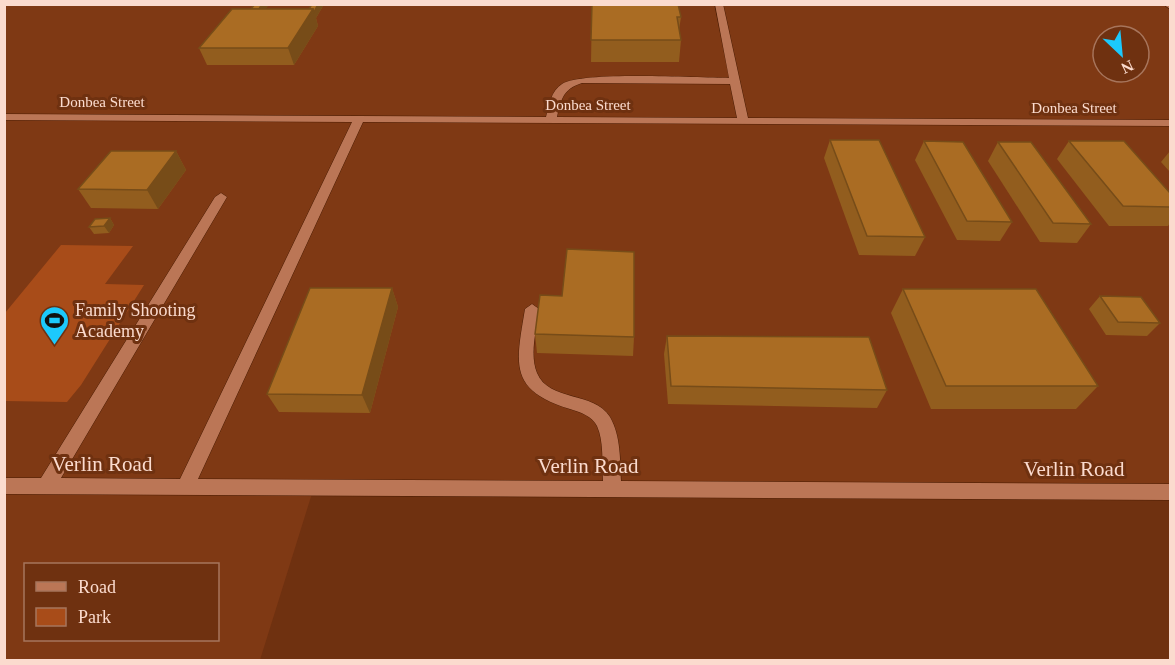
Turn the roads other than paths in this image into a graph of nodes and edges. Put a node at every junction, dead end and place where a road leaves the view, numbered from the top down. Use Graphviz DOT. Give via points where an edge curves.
graph roads {
  1 [pos="719,4"];
  2 [pos="735,81"];
  3 [pos="4,117"];
  4 [pos="359,119"];
  5 [pos="551,120"];
  6 [pos="743,121"];
  7 [pos="1170,123"];
  8 [pos="221,197"];
  9 [pos="532,309"];
  10 [pos="4,486"];
  11 [pos="46,486"];
  12 [pos="186,486"];
  13 [pos="612,489"];
  14 [pos="1170,492"];
  1 -- 2 [label="street"];
  2 -- 5 [label="street" via="581,80 563,85"];
  2 -- 6 [label="street"];
  3 -- 4 [label="street, Donbea Street"];
  4 -- 5 [label="street, Donbea Street"];
  4 -- 12 [label="street"];
  5 -- 6 [label="street, Donbea Street"];
  6 -- 7 [label="street, Donbea Street"];
  8 -- 11 [label="street"];
  9 -- 13 [label="street" via="527,375 538,391 584,406 601,417 607,430"];
  10 -- 11 [label="street, Verlin Road"];
  11 -- 12 [label="street, Verlin Road"];
  12 -- 13 [label="street, Verlin Road"];
  13 -- 14 [label="street, Verlin Road"];
}
